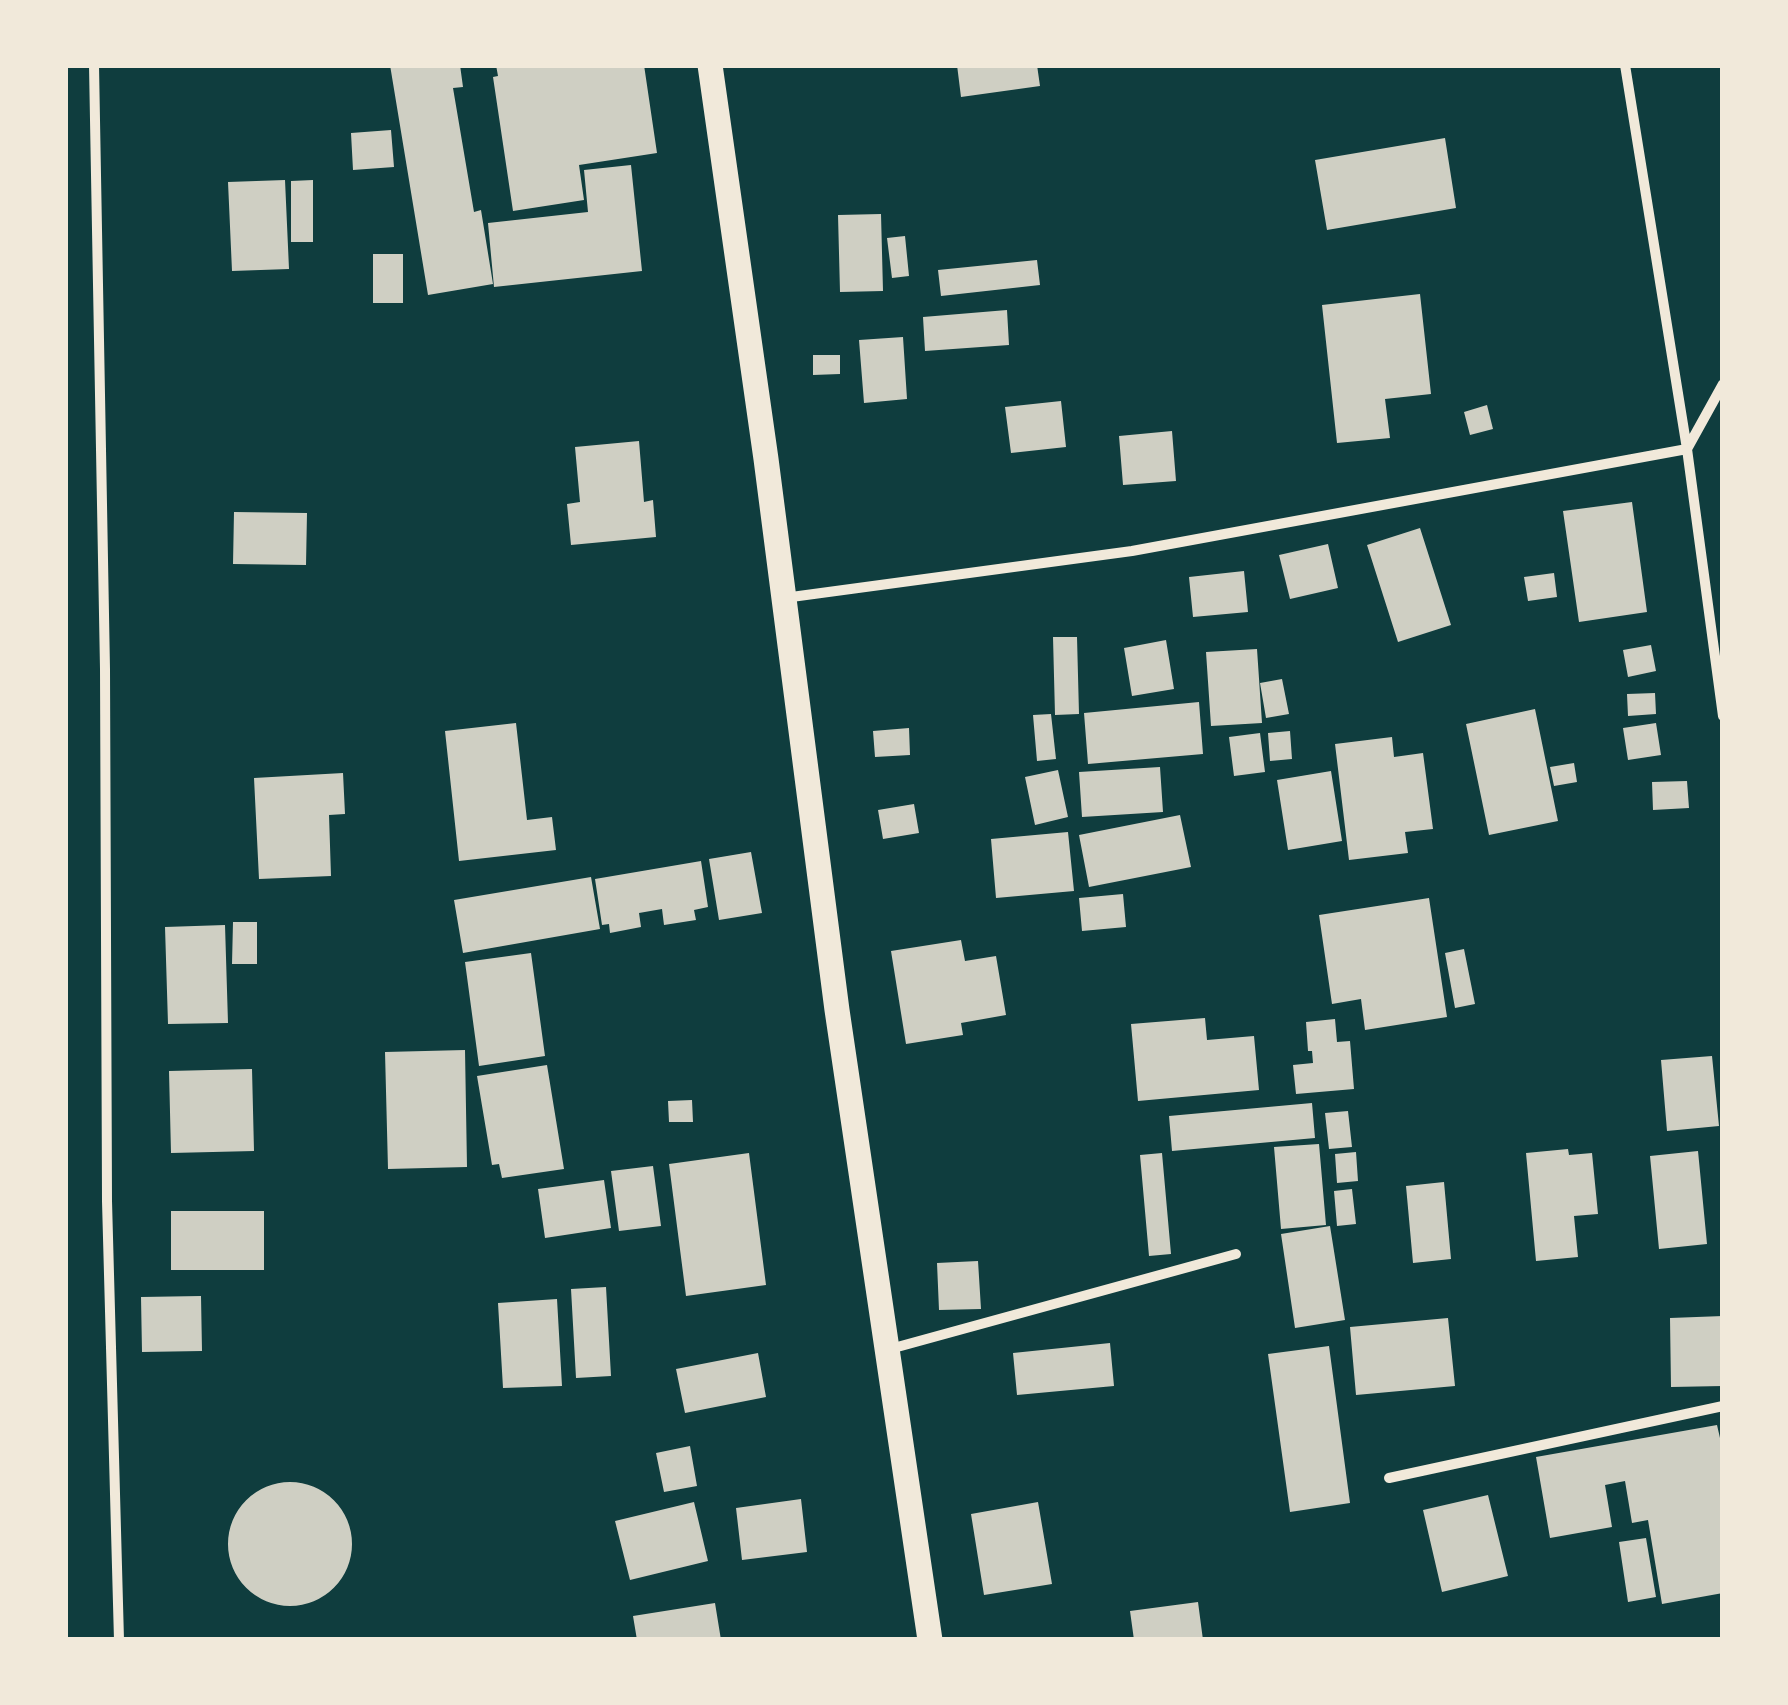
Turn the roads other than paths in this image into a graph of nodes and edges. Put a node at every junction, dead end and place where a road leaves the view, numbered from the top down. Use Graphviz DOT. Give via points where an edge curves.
graph roads {
  1 [pos="94,65"];
  2 [pos="710,65"];
  3 [pos="1625,65"];
  4 [pos="1723,384"];
  5 [pos="1688,448"];
  6 [pos="784,598"];
  7 [pos="1719,653"];
  8 [pos="1723,716"];
  9 [pos="1236,1254"];
  10 [pos="887,1350"];
  11 [pos="1723,1406"];
  12 [pos="1388,1478"];
  13 [pos="119,1640"];
  14 [pos="930,1640"];
  1 -- 13 [label="street"];
  2 -- 6 [label="main road"];
  3 -- 5 [label="street"];
  4 -- 5 [label="street"];
  5 -- 6 [label="street" via="1132,552"];
  5 -- 7 [label="street"];
  6 -- 10 [label="main road"];
  7 -- 8 [label="street"];
  9 -- 10 [label="street"];
  10 -- 14 [label="main road"];
  11 -- 12 [label="street"];
}
